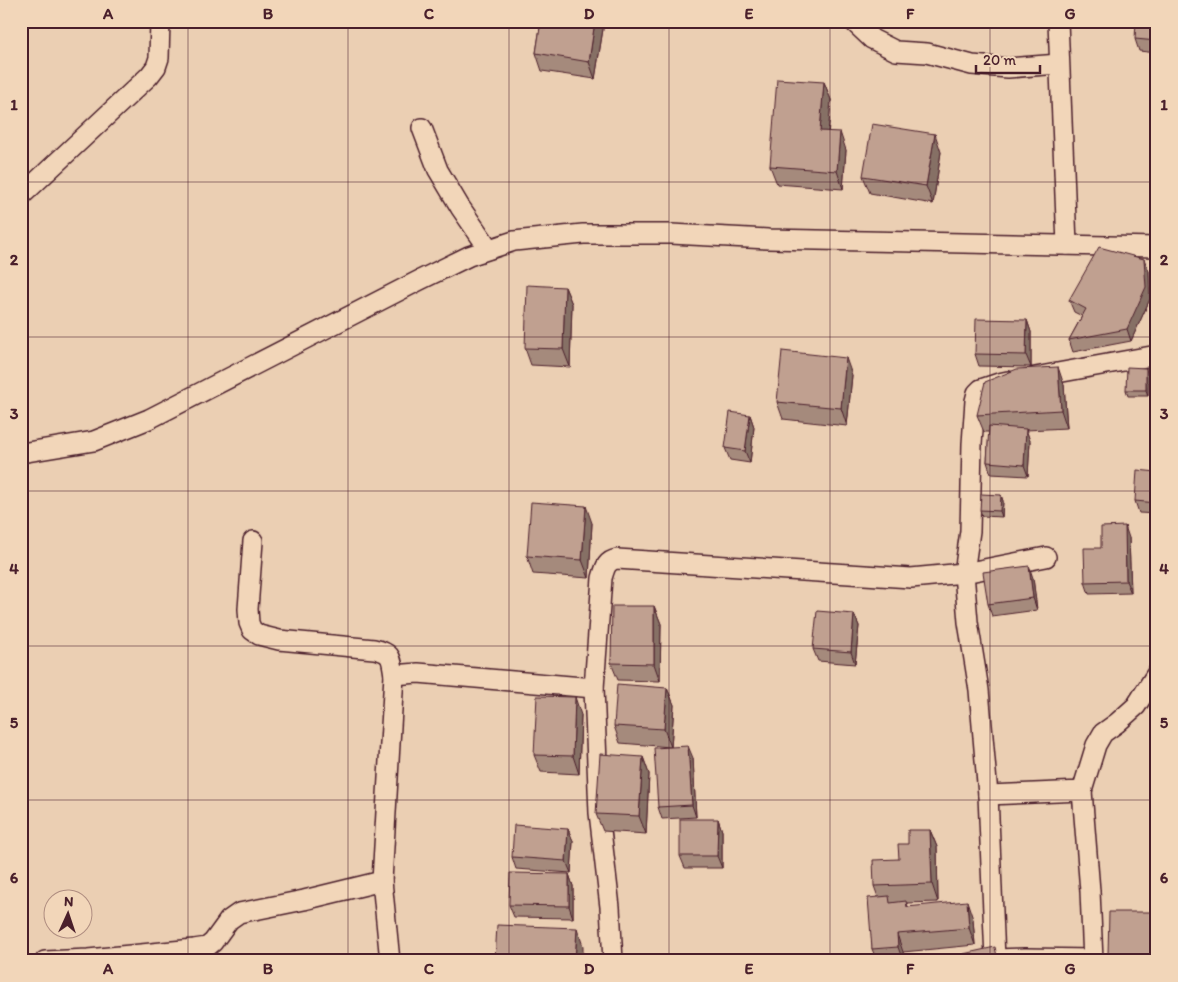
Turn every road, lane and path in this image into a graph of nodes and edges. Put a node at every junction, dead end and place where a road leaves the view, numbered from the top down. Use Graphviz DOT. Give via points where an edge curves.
graph roads {
  1 [pos="160,21"];
  2 [pos="853,21"];
  3 [pos="1058,21"];
  4 [pos="1059,64"];
  5 [pos="422,128"];
  6 [pos="21,196"];
  7 [pos="1067,245"];
  8 [pos="1157,247"];
  9 [pos="488,250"];
  10 [pos="1157,355"];
  11 [pos="21,453"];
  12 [pos="254,541"];
  13 [pos="1046,557"];
  14 [pos="964,573"];
  15 [pos="1157,673"];
  16 [pos="394,675"];
  17 [pos="594,688"];
  18 [pos="1082,790"];
  19 [pos="988,795"];
  20 [pos="382,881"];
  21 [pos="992,960"];
  22 [pos="1093,960"];
  23 [pos="45,961"];
  24 [pos="390,961"];
  25 [pos="613,961"];
  1 -- 6 [label="street" via="159,58 149,76"];
  2 -- 4 [label="street" via="872,39 896,51 927,53 972,65 999,68"];
  3 -- 4 [label="street"];
  4 -- 7 [label="street"];
  5 -- 9 [label="street" via="438,170"];
  7 -- 8 [label="street"];
  7 -- 9 [label="street" via="583,234 514,240"];
  9 -- 11 [label="street" via="420,280 149,419 94,441"];
  10 -- 14 [label="street" via="999,383 977,393 970,531"];
  12 -- 16 [label="street" via="248,609 252,630 279,640 384,651 391,658"];
  13 -- 14 [label="street"];
  14 -- 17 [label="street" via="911,578 611,560 605,566 602,578"];
  14 -- 19 [label="street"];
  15 -- 18 [label="street" via="1136,706 1103,733"];
  16 -- 17 [label="street" via="418,673"];
  16 -- 20 [label="street"];
  17 -- 25 [label="street" via="598,813"];
  18 -- 19 [label="street"];
  18 -- 22 [label="street"];
  19 -- 21 [label="street"];
  20 -- 23 [label="street" via="239,913 207,947"];
  20 -- 24 [label="street"];
  21 -- 22 [label="street"];
}
